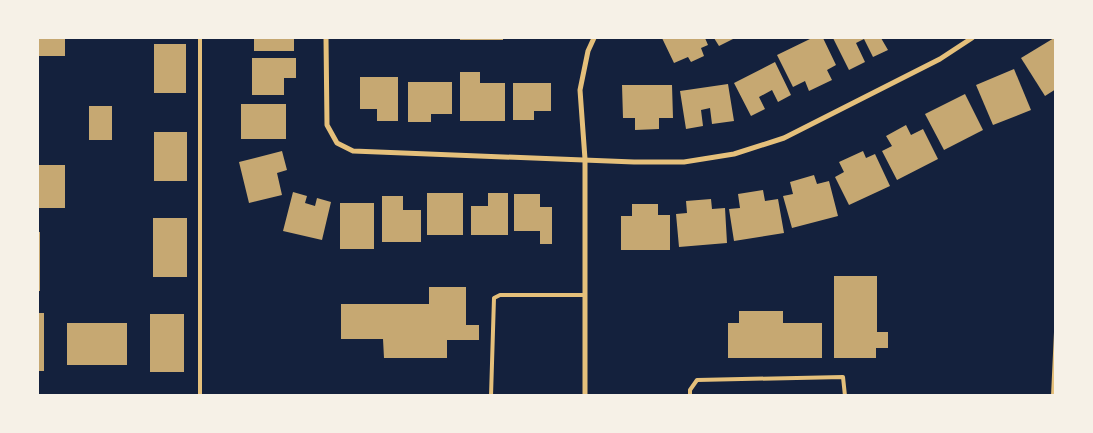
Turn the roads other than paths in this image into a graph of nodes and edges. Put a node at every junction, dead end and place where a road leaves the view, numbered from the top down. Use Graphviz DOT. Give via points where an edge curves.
graph roads {
  1 [pos="200,38"];
  2 [pos="326,38"];
  3 [pos="594,38"];
  4 [pos="972,38"];
  5 [pos="584,159"];
  6 [pos="585,294"];
  7 [pos="1056,332"];
  8 [pos="200,396"];
  9 [pos="491,396"];
  10 [pos="585,396"];
  11 [pos="690,396"];
  12 [pos="845,396"];
  13 [pos="1053,396"];
  1 -- 8 [label="lane"];
  2 -- 5 [label="street" via="327,125 337,143 353,151"];
  3 -- 5 [label="street" via="588,50 580,90"];
  4 -- 5 [label="street" via="931,63 784,138 734,154 684,162"];
  5 -- 6 [label="street"];
  6 -- 9 [label="lane" via="500,295 494,298"];
  6 -- 10 [label="street"];
  7 -- 13 [label="lane"];
  11 -- 12 [label="lane" via="697,380 843,377"];
}
